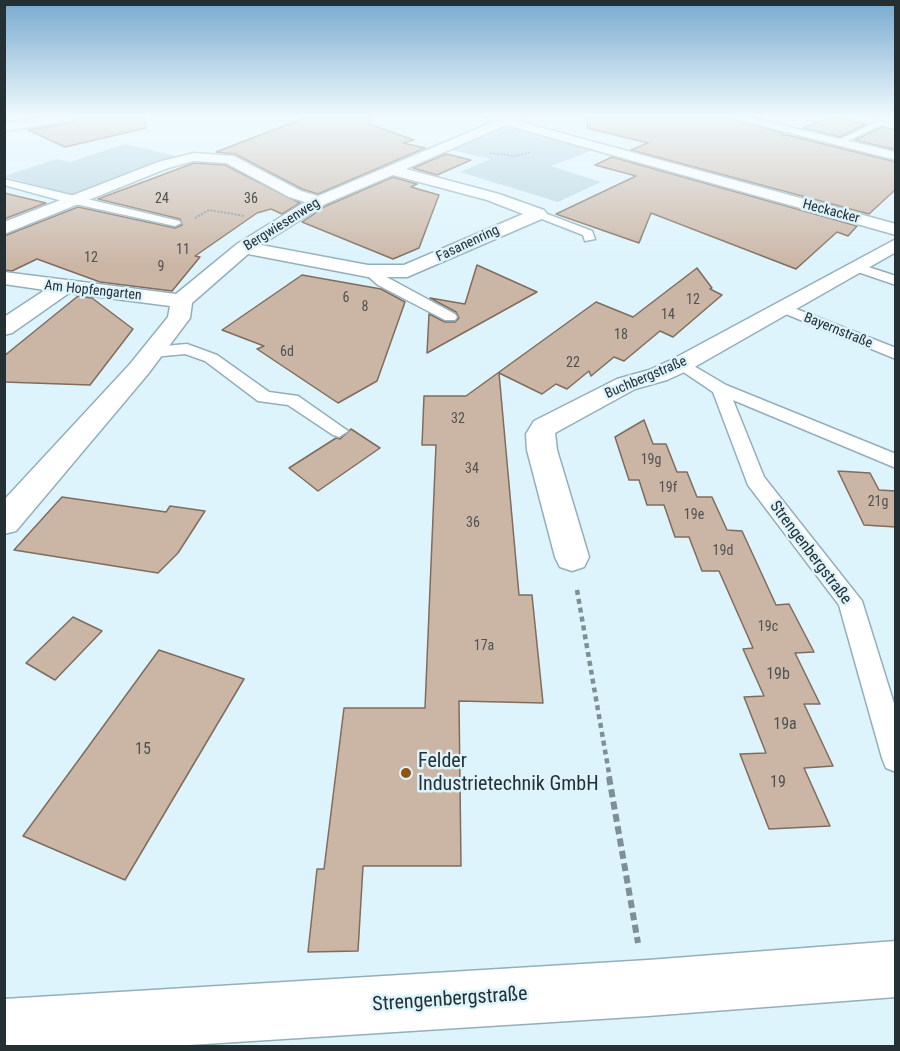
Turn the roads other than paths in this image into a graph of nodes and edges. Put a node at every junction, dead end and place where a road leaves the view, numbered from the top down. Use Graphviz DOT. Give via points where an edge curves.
graph roads {
  1 [pos="160,166"];
  2 [pos="242,166"];
  3 [pos="397,166"];
  4 [pos="666,166"];
  5 [pos="390,169"];
  6 [pos="4,182"];
  7 [pos="72,200"];
  8 [pos="319,201"];
  9 [pos="538,214"];
  10 [pos="175,223"];
  11 [pos="4,229"];
  12 [pos="896,230"];
  13 [pos="589,239"];
  14 [pos="896,244"];
  15 [pos="244,248"];
  16 [pos="856,267"];
  17 [pos="368,271"];
  18 [pos="4,278"];
  19 [pos="896,281"];
  20 [pos="63,287"];
  21 [pos="182,301"];
  22 [pos="781,307"];
  23 [pos="450,317"];
  24 [pos="4,328"];
  25 [pos="153,352"];
  26 [pos="896,354"];
  27 [pos="682,364"];
  28 [pos="720,389"];
  29 [pos="339,432"];
  30 [pos="896,462"];
  31 [pos="4,522"];
  32 [pos="572,556"];
  33 [pos="896,758"];
  34 [pos="896,969"];
  35 [pos="4,1029"];
  1 -- 7 [label="street"];
  2 -- 8 [label="street" via="295,194"];
  3 -- 5 [label="street, Bergwiesenweg"];
  4 -- 12 [label="street, Heckacker"];
  5 -- 8 [label="street, Bergwiesenweg"];
  5 -- 9 [label="street, Fasanenring" via="493,197"];
  6 -- 7 [label="lane"];
  7 -- 10 [label="lane"];
  7 -- 11 [label="street"];
  8 -- 15 [label="street, Bergwiesenweg"];
  9 -- 13 [label="lane" via="588,233"];
  9 -- 17 [label="street, Fasanenring" via="407,271"];
  14 -- 16 [label="street, Buchbergstraße"];
  15 -- 17 [label="street, Fasanenring"];
  15 -- 21 [label="street, Bergwiesenweg"];
  16 -- 19 [label="lane"];
  16 -- 22 [label="street, Buchbergstraße"];
  17 -- 23 [label="lane"];
  18 -- 20 [label="street, Am Hopfengarten"];
  20 -- 21 [label="street, Am Hopfengarten"];
  20 -- 24 [label="street"];
  21 -- 25 [label="street, Bergwiesenweg" via="179,318"];
  22 -- 26 [label="lane, Bayernstraße"];
  22 -- 27 [label="street, Buchbergstraße"];
  25 -- 29 [label="lane" via="187,349 211,358 264,397 292,400"];
  25 -- 31 [label="street, Bergwiesenweg"];
  27 -- 28 [label="lane"];
  27 -- 32 [label="street, Buchbergstraße" via="626,384 544,427 540,434"];
  28 -- 30 [label="lane"];
  28 -- 33 [label="lane, Strengenbergstraße" via="755,480 850,602"];
  34 -- 35 [label="street, Strengenbergstraße"];
}
